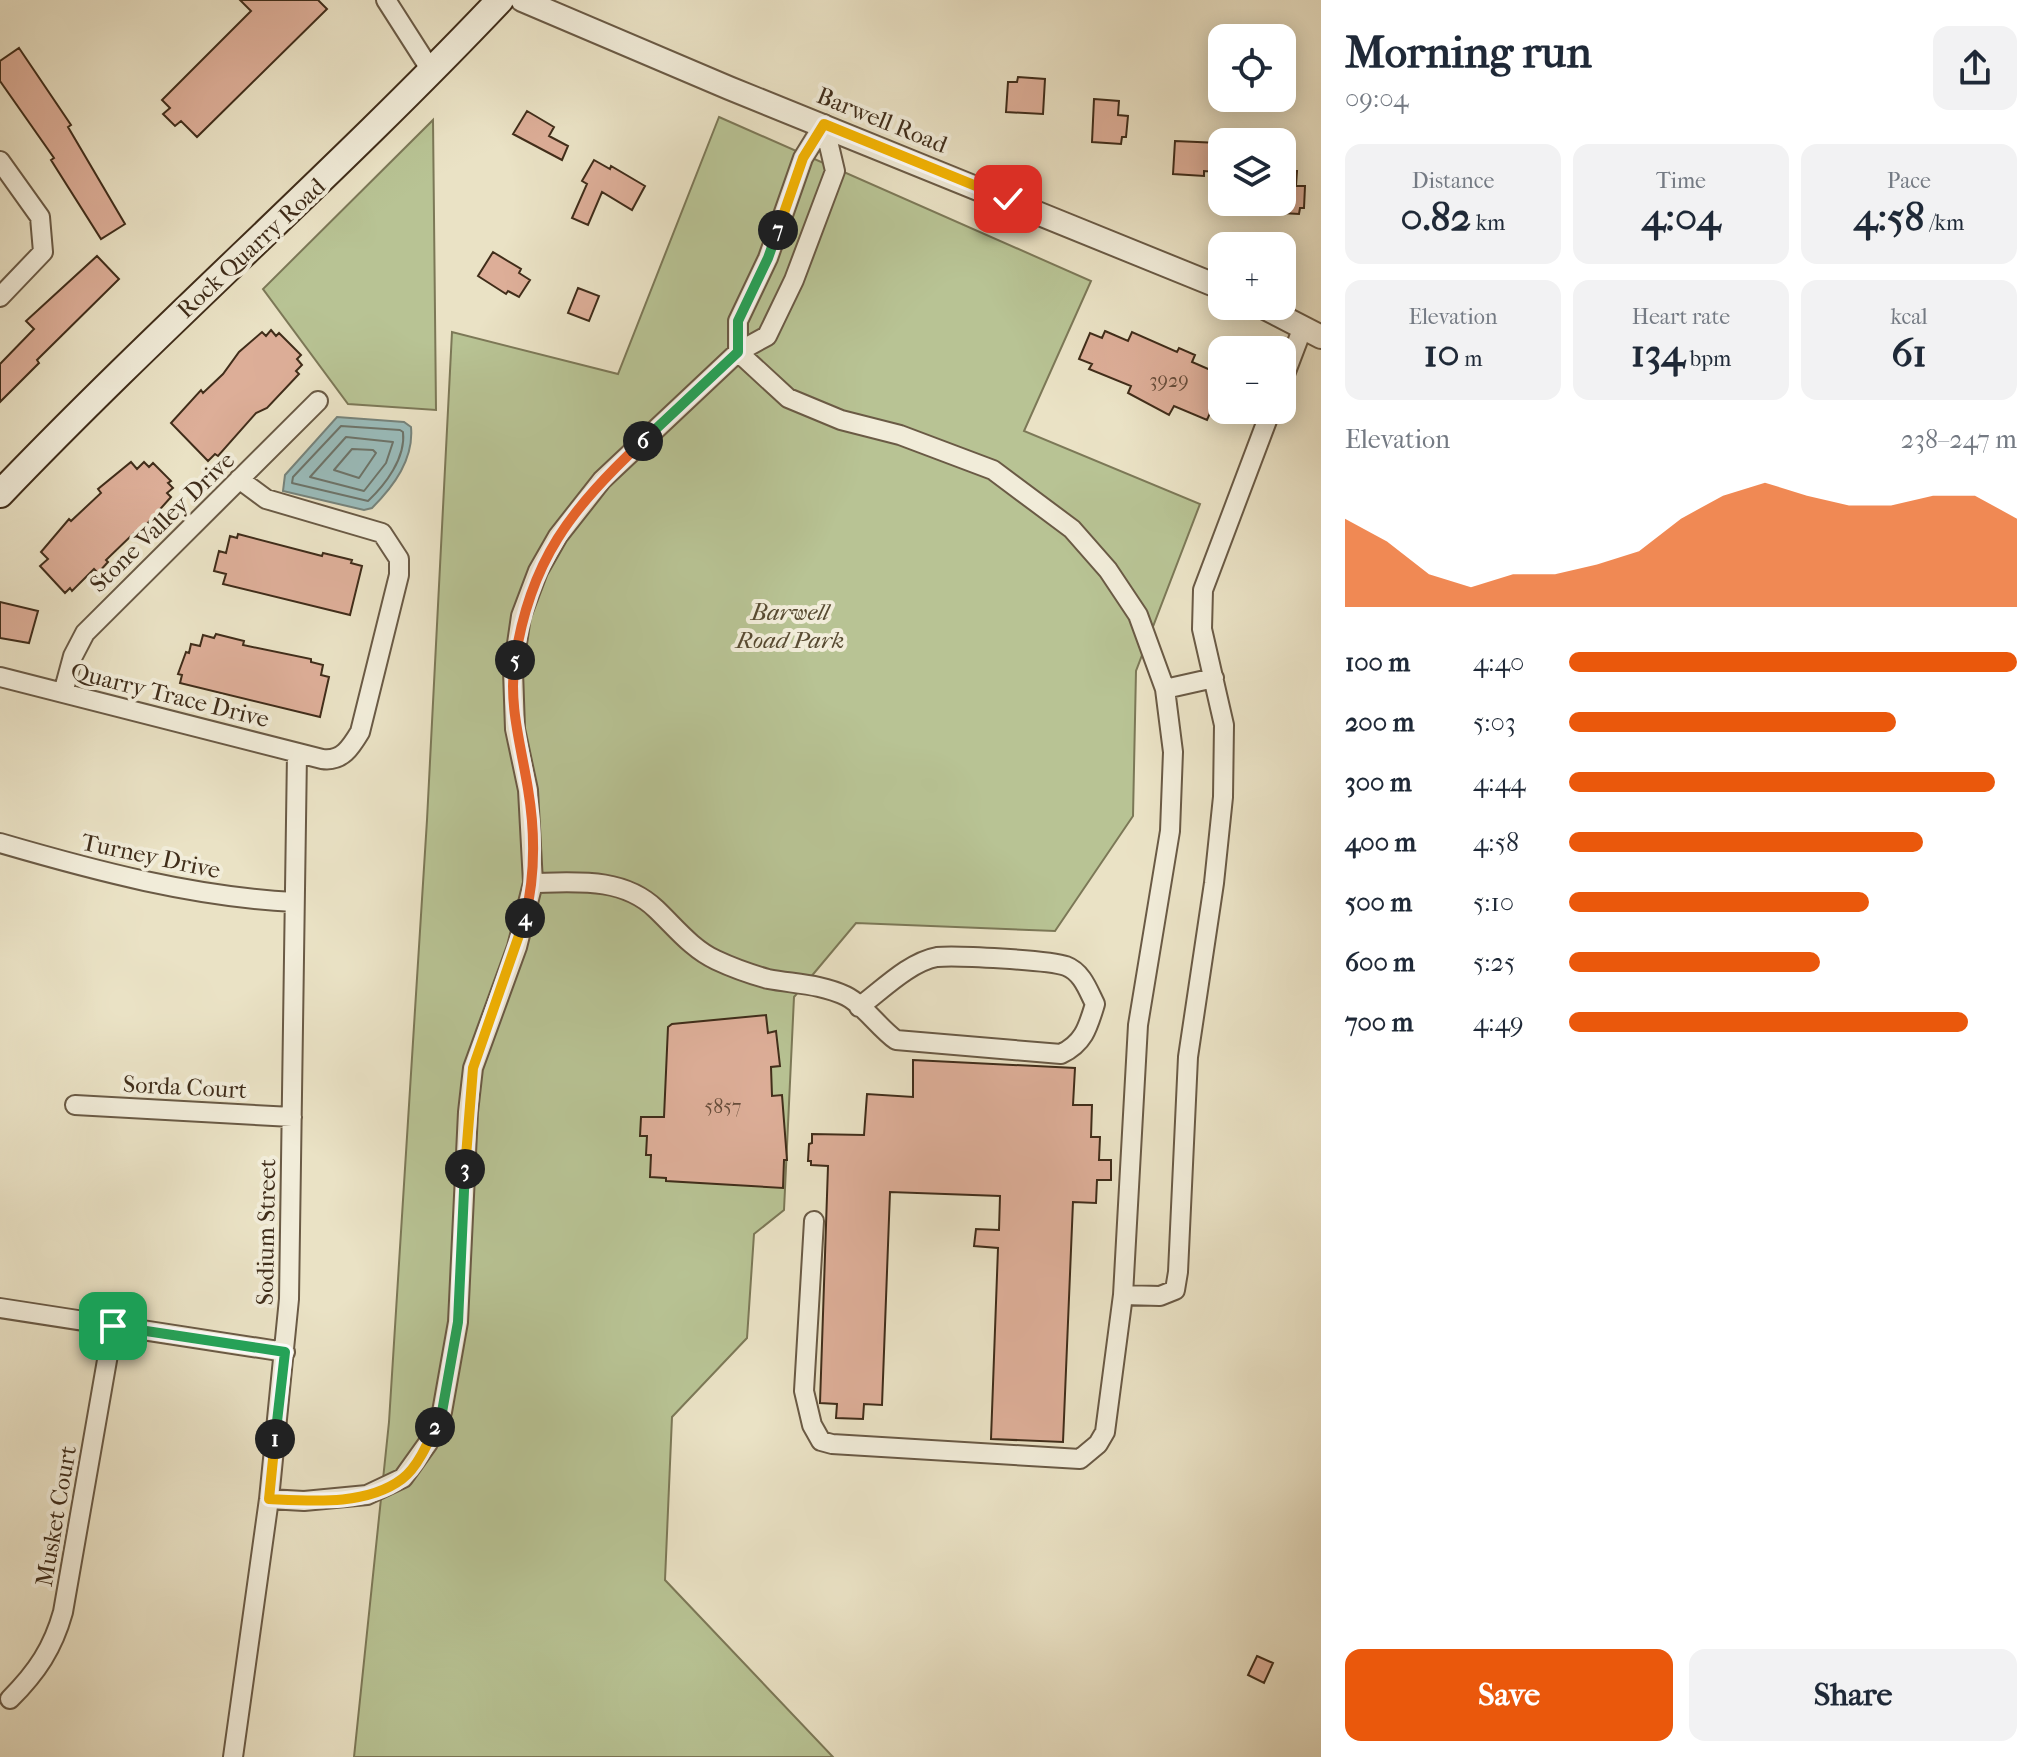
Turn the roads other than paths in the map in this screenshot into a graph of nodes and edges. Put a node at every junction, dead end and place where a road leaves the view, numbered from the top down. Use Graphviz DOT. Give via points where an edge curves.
graph roads {
  1 [pos="386,0"];
  2 [pos="500,0"];
  3 [pos="522,0"];
  4 [pos="432,72"];
  5 [pos="824,124"];
  6 [pos="0,161"];
  7 [pos="1208,282"];
  8 [pos="0,297"];
  9 [pos="1288,320"];
  10 [pos="1312,332"];
  11 [pos="738,352"];
  12 [pos="1296,359"];
  13 [pos="318,401"];
  14 [pos="1266,424"];
  15 [pos="239,479"];
  16 [pos="0,494"];
  17 [pos="0,677"];
  18 [pos="1214,678"];
  19 [pos="1165,689"];
  20 [pos="63,693"];
  21 [pos="297,753"];
  22 [pos="0,843"];
  23 [pos="533,883"];
  24 [pos="294,902"];
  25 [pos="859,1007"];
  26 [pos="75,1105"];
  27 [pos="292,1117"];
  28 [pos="814,1221"];
  29 [pos="1123,1295"];
  30 [pos="0,1308"];
  31 [pos="113,1326"];
  32 [pos="285,1352"];
  33 [pos="269,1499"];
  34 [pos="10,1699"];
  35 [pos="233,1757"];
  1 -- 4 [label="street"];
  2 -- 4 [label="main road, Rock Quarry Road"];
  3 -- 5 [label="street, Barwell Road"];
  4 -- 16 [label="main road, Rock Quarry Road" via="95,395"];
  5 -- 7 [label="street, Barwell Road"];
  5 -- 11 [label="street" via="803,158 768,258 738,321"];
  5 -- 11 [label="street" via="835,171 794,280 767,336"];
  6 -- 8 [label="street" via="40,217 43,252"];
  9 -- 10 [label="street"];
  10 -- 12 [label="street"];
  11 -- 19 [label="street" via="788,398 993,470 1072,529 1138,615"];
  11 -- 23 [label="street" via="602,480 538,571 521,616 513,671"];
  13 -- 15 [label="street, Stone Valley Drive"];
  14 -- 18 [label="street" via="1203,590 1202,629"];
  15 -- 20 [label="street, Stone Valley Drive" via="85,633"];
  15 -- 21 [label="street, Quarry Trace Drive" via="266,499 382,533 399,559 360,732 349,752 329,760"];
  17 -- 20 [label="street, Quarry Trace Drive"];
  18 -- 19 [label="street"];
  18 -- 29 [label="street" via="1224,725 1223,797 1188,1057 1178,1272 1175,1290 1160,1296"];
  19 -- 29 [label="street" via="1173,752 1170,831 1138,1025"];
  20 -- 21 [label="street, Quarry Trace Drive"];
  21 -- 24 [label="street, Sodium Street"];
  22 -- 24 [label="street, Turney Drive" via="75,865 235,899"];
  23 -- 25 [label="street" via="589,882 623,888 653,906 710,957 741,972 820,986 849,997"];
  23 -- 33 [label="street" via="517,947 473,1068 458,1322 442,1412 403,1478 367,1495"];
  24 -- 27 [label="street, Sodium Street"];
  25 -- 25 [label="street" via="896,1040 1061,1054 1087,1032 1095,1004 1083,980 1066,967 936,957"];
  26 -- 27 [label="street, Sorda Court"];
  27 -- 32 [label="street, Sodium Street"];
  28 -- 29 [label="street" via="804,1391 812,1425 821,1441 832,1444 1080,1459 1105,1432"];
  30 -- 31 [label="street"];
  31 -- 32 [label="street"];
  31 -- 34 [label="street, Musket Court" via="63,1612 49,1652"];
  32 -- 33 [label="street, Sodium Street"];
  33 -- 35 [label="street, Sodium Street"];
}
